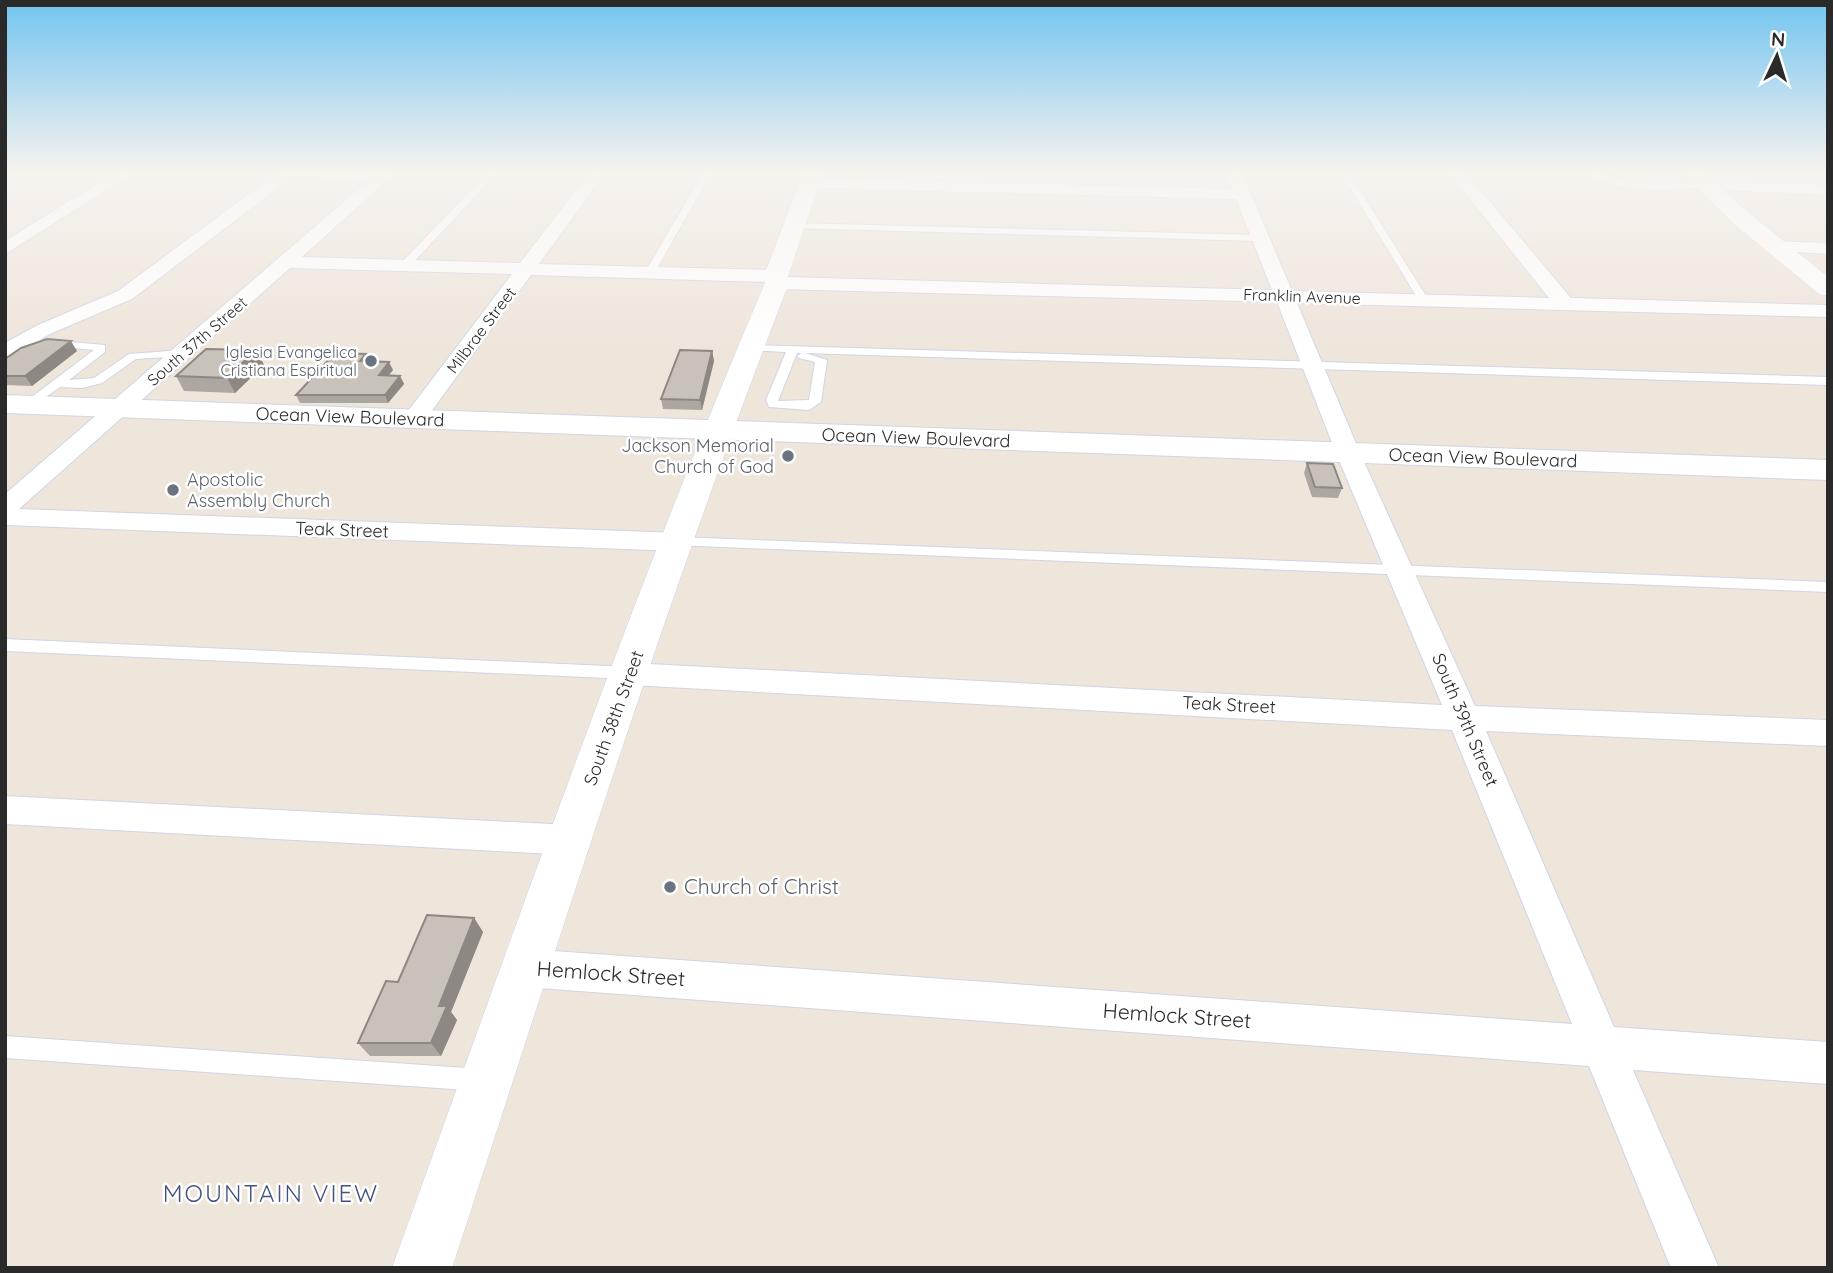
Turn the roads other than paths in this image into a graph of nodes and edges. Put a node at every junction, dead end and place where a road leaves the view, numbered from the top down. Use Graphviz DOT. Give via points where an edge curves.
graph roads {
  1 [pos="31,232"];
  2 [pos="209,232"];
  3 [pos="320,232"];
  4 [pos="436,232"];
  5 [pos="553,232"];
  6 [pos="672,232"];
  7 [pos="792,232"];
  8 [pos="1042,232"];
  9 [pos="1257,232"];
  10 [pos="1382,232"];
  11 [pos="1505,232"];
  12 [pos="1759,232"];
  13 [pos="1259,238"];
  14 [pos="1774,246"];
  15 [pos="5,249"];
  16 [pos="1828,249"];
  17 [pos="286,262"];
  18 [pos="405,265"];
  19 [pos="526,269"];
  20 [pos="650,272"];
  21 [pos="776,279"];
  22 [pos="1828,289"];
  23 [pos="1282,295"];
  24 [pos="1423,299"];
  25 [pos="1563,303"];
  26 [pos="1828,311"];
  27 [pos="5,327"];
  28 [pos="45,328"];
  29 [pos="24,341"];
  30 [pos="751,348"];
  31 [pos="5,352"];
  32 [pos="791,352"];
  33 [pos="183,353"];
  34 [pos="1310,364"];
  35 [pos="1828,381"];
  36 [pos="58,383"];
  37 [pos="17,405"];
  38 [pos="120,409"];
  39 [pos="414,419"];
  40 [pos="717,430"];
  41 [pos="1348,453"];
  42 [pos="1828,470"];
  43 [pos="5,508"];
  44 [pos="5,517"];
  45 [pos="678,542"];
  46 [pos="1401,569"];
  47 [pos="1828,587"];
  48 [pos="5,645"];
  49 [pos="630,674"];
  50 [pos="1464,718"];
  51 [pos="1828,733"];
  52 [pos="5,810"];
  53 [pos="570,840"];
  54 [pos="525,968"];
  55 [pos="5,1047"];
  56 [pos="1600,1048"];
  57 [pos="1828,1063"];
  58 [pos="485,1080"];
  59 [pos="422,1268"];
  60 [pos="1695,1268"];
  1 -- 15 [label="street"];
  2 -- 28 [label="street" via="125,295"];
  3 -- 17 [label="street, South 37th Street"];
  4 -- 18 [label="lane"];
  5 -- 19 [label="street, Milbrae Street"];
  6 -- 20 [label="lane"];
  7 -- 21 [label="street, South 38th Street"];
  8 -- 13 [label="lane"];
  9 -- 13 [label="street, South 39th Street"];
  10 -- 24 [label="lane"];
  11 -- 25 [label="street"];
  12 -- 14 [label="street"];
  13 -- 23 [label="street, South 39th Street"];
  14 -- 16 [label="street"];
  14 -- 22 [label="street"];
  17 -- 18 [label="street, Franklin Avenue"];
  17 -- 33 [label="street, South 37th Street"];
  18 -- 19 [label="street, Franklin Avenue"];
  19 -- 20 [label="street, Franklin Avenue"];
  19 -- 39 [label="street, Milbrae Street"];
  20 -- 21 [label="street, Franklin Avenue"];
  21 -- 23 [label="street, Franklin Avenue"];
  21 -- 30 [label="street, South 38th Street"];
  23 -- 24 [label="street, Franklin Avenue"];
  23 -- 34 [label="street, South 39th Street"];
  24 -- 25 [label="street, Franklin Avenue"];
  25 -- 26 [label="street, Franklin Avenue"];
  27 -- 28 [label="street"];
  28 -- 29 [label="street"];
  29 -- 31 [label="street"];
  29 -- 36 [label="lane" via="101,347"];
  30 -- 32 [label="lane"];
  30 -- 40 [label="street, South 38th Street"];
  32 -- 32 [label="lane" via="773,404 809,406 815,402 821,360"];
  32 -- 34 [label="lane"];
  33 -- 36 [label="lane" via="133,356 98,381"];
  33 -- 38 [label="street, South 37th Street"];
  34 -- 35 [label="lane"];
  34 -- 41 [label="street, South 39th Street"];
  36 -- 37 [label="lane"];
  37 -- 38 [label="main road, Ocean View Boulevard"];
  38 -- 39 [label="main road, Ocean View Boulevard"];
  38 -- 43 [label="street, South 37th Street"];
  39 -- 40 [label="main road, Ocean View Boulevard"];
  40 -- 41 [label="main road, Ocean View Boulevard"];
  40 -- 45 [label="street, South 38th Street"];
  41 -- 42 [label="main road, Ocean View Boulevard"];
  41 -- 46 [label="street, South 39th Street"];
  44 -- 45 [label="street, Teak Street"];
  45 -- 46 [label="lane"];
  45 -- 49 [label="street, South 38th Street"];
  46 -- 47 [label="lane"];
  46 -- 50 [label="street, South 39th Street"];
  48 -- 49 [label="lane"];
  49 -- 50 [label="street, Teak Street"];
  49 -- 53 [label="street, South 38th Street"];
  50 -- 51 [label="street, Teak Street"];
  50 -- 56 [label="street, South 39th Street"];
  52 -- 53 [label="street"];
  53 -- 54 [label="street, South 38th Street"];
  54 -- 56 [label="street, Hemlock Street"];
  54 -- 58 [label="street, South 38th Street"];
  55 -- 58 [label="lane"];
  56 -- 57 [label="street, Hemlock Street"];
  56 -- 60 [label="street, South 39th Street"];
  58 -- 59 [label="street, South 38th Street"];
}
